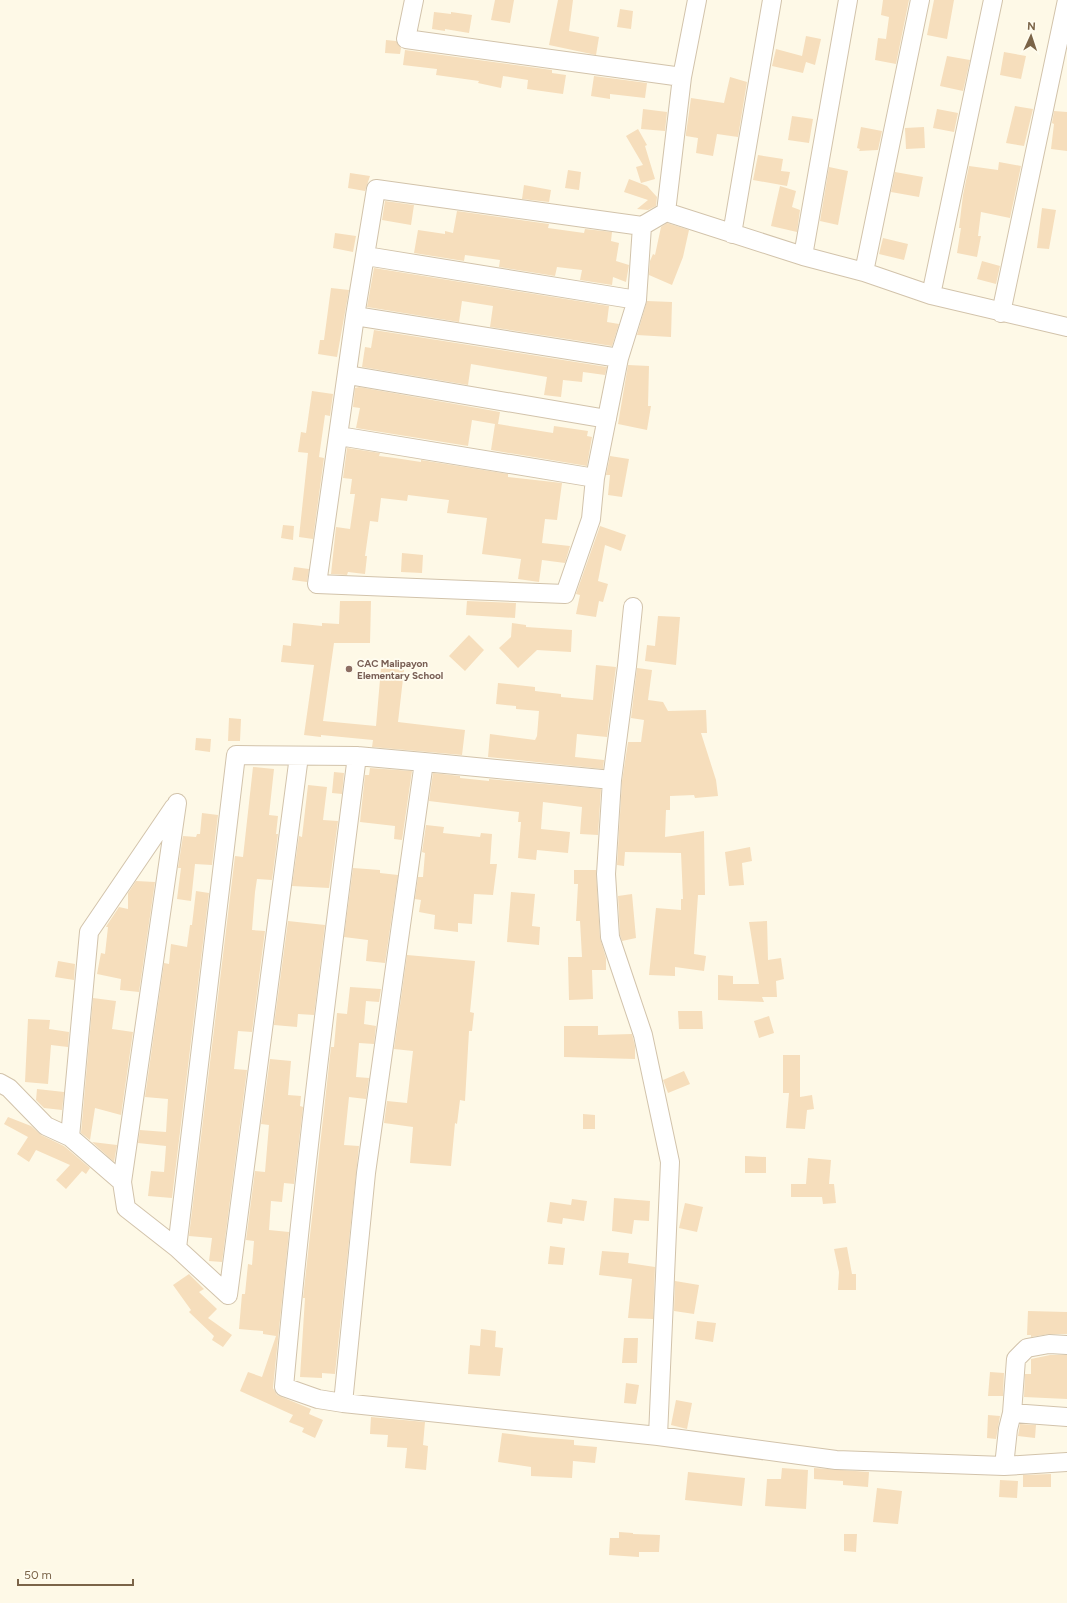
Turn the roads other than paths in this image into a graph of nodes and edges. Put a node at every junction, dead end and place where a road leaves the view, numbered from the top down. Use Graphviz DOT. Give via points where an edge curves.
graph roads {
  1 [pos="414,0"];
  2 [pos="697,0"];
  3 [pos="772,0"];
  4 [pos="848,0"];
  5 [pos="920,0"];
  6 [pos="993,0"];
  7 [pos="1067,0"];
  8 [pos="682,77"];
  9 [pos="666,212"];
  10 [pos="642,226"];
  11 [pos="732,234"];
  12 [pos="366,256"];
  13 [pos="803,256"];
  14 [pos="864,272"];
  15 [pos="931,295"];
  16 [pos="637,300"];
  17 [pos="1001,313"];
  18 [pos="355,316"];
  19 [pos="1067,327"];
  20 [pos="619,358"];
  21 [pos="348,374"];
  22 [pos="607,419"];
  23 [pos="339,436"];
  24 [pos="595,478"];
  25 [pos="632,607"];
  26 [pos="299,756"];
  27 [pos="357,756"];
  28 [pos="424,762"];
  29 [pos="612,780"];
  30 [pos="0,1083"];
  31 [pos="70,1137"];
  32 [pos="122,1182"];
  33 [pos="177,1248"];
  34 [pos="1067,1345"];
  35 [pos="343,1404"];
  36 [pos="1012,1413"];
  37 [pos="1067,1417"];
  38 [pos="658,1436"];
  39 [pos="1067,1462"];
  40 [pos="1004,1466"];
  1 -- 8 [label="street" via="406,40"];
  2 -- 8 [label="street"];
  3 -- 11 [label="street"];
  4 -- 13 [label="street"];
  5 -- 14 [label="street"];
  6 -- 15 [label="street"];
  7 -- 17 [label="street"];
  8 -- 9 [label="street"];
  9 -- 10 [label="street"];
  9 -- 11 [label="street"];
  10 -- 12 [label="street" via="376,189"];
  10 -- 16 [label="street"];
  11 -- 13 [label="street"];
  12 -- 16 [label="street"];
  12 -- 18 [label="street"];
  13 -- 14 [label="street"];
  14 -- 15 [label="street"];
  15 -- 17 [label="street"];
  16 -- 20 [label="street"];
  17 -- 19 [label="street"];
  18 -- 20 [label="street"];
  18 -- 21 [label="street"];
  20 -- 22 [label="street"];
  21 -- 22 [label="street"];
  21 -- 23 [label="street"];
  22 -- 24 [label="street"];
  23 -- 24 [label="street"];
  23 -- 24 [label="street" via="317,584 565,594 590,519"];
  25 -- 29 [label="street"];
  26 -- 27 [label="street"];
  26 -- 33 [label="street" via="236,755"];
  26 -- 33 [label="street" via="228,1295"];
  27 -- 28 [label="street"];
  27 -- 35 [label="street" via="297,1238 284,1387 318,1399"];
  28 -- 29 [label="street"];
  28 -- 35 [label="street" via="366,1172"];
  29 -- 38 [label="street" via="606,874 610,937 643,1034 670,1162"];
  30 -- 31 [label="street" via="9,1088 46,1126"];
  31 -- 32 [label="street"];
  31 -- 32 [label="street" via="89,932 177,803"];
  32 -- 33 [label="street" via="126,1208"];
  34 -- 36 [label="street" via="1049,1344 1027,1348 1016,1359"];
  35 -- 38 [label="street"];
  36 -- 37 [label="street"];
  36 -- 40 [label="street"];
  38 -- 40 [label="street" via="836,1460"];
  39 -- 40 [label="street"];
}
